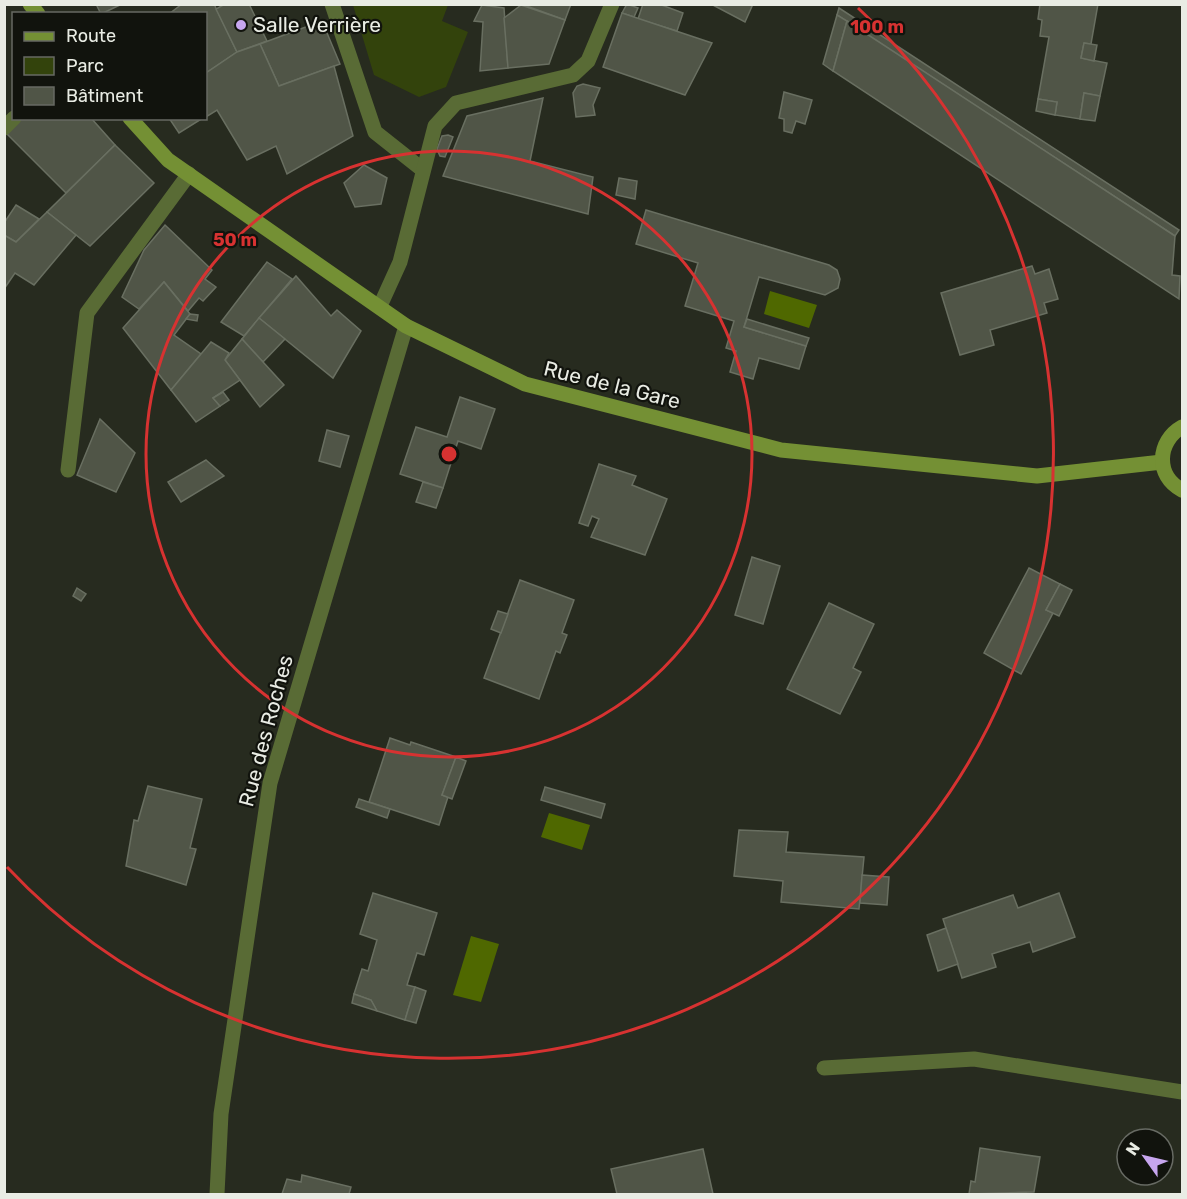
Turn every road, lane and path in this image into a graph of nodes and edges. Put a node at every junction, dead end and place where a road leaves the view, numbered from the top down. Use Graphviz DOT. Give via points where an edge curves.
graph roads {
  1 [pos="332,4"];
  2 [pos="612,4"];
  3 [pos="132,120"];
  4 [pos="423,170"];
  5 [pos="189,174"];
  6 [pos="380,306"];
  7 [pos="406,326"];
  8 [pos="1182,427"];
  9 [pos="1162,462"];
  10 [pos="68,470"];
  11 [pos="1182,490"];
  12 [pos="824,1068"];
  13 [pos="1182,1092"];
  14 [pos="217,1194"];
  1 -- 4 [label="street" via="375,132"];
  2 -- 4 [label="street" via="588,61 573,75 456,103 435,126"];
  3 -- 5 [label="street, Rue de la Gare" via="168,160"];
  4 -- 6 [label="street" via="400,262"];
  5 -- 6 [label="street, Rue de la Gare"];
  5 -- 10 [label="street" via="87,313"];
  6 -- 7 [label="street, Rue de la Gare"];
  7 -- 9 [label="street, Rue de la Gare" via="525,384 780,450 1037,476"];
  7 -- 14 [label="street, Rue des Roches" via="270,783 221,1114"];
  8 -- 9 [label="street" via="1167,440"];
  9 -- 11 [label="street" via="1170,482"];
  12 -- 13 [label="street" via="974,1059"];
}
